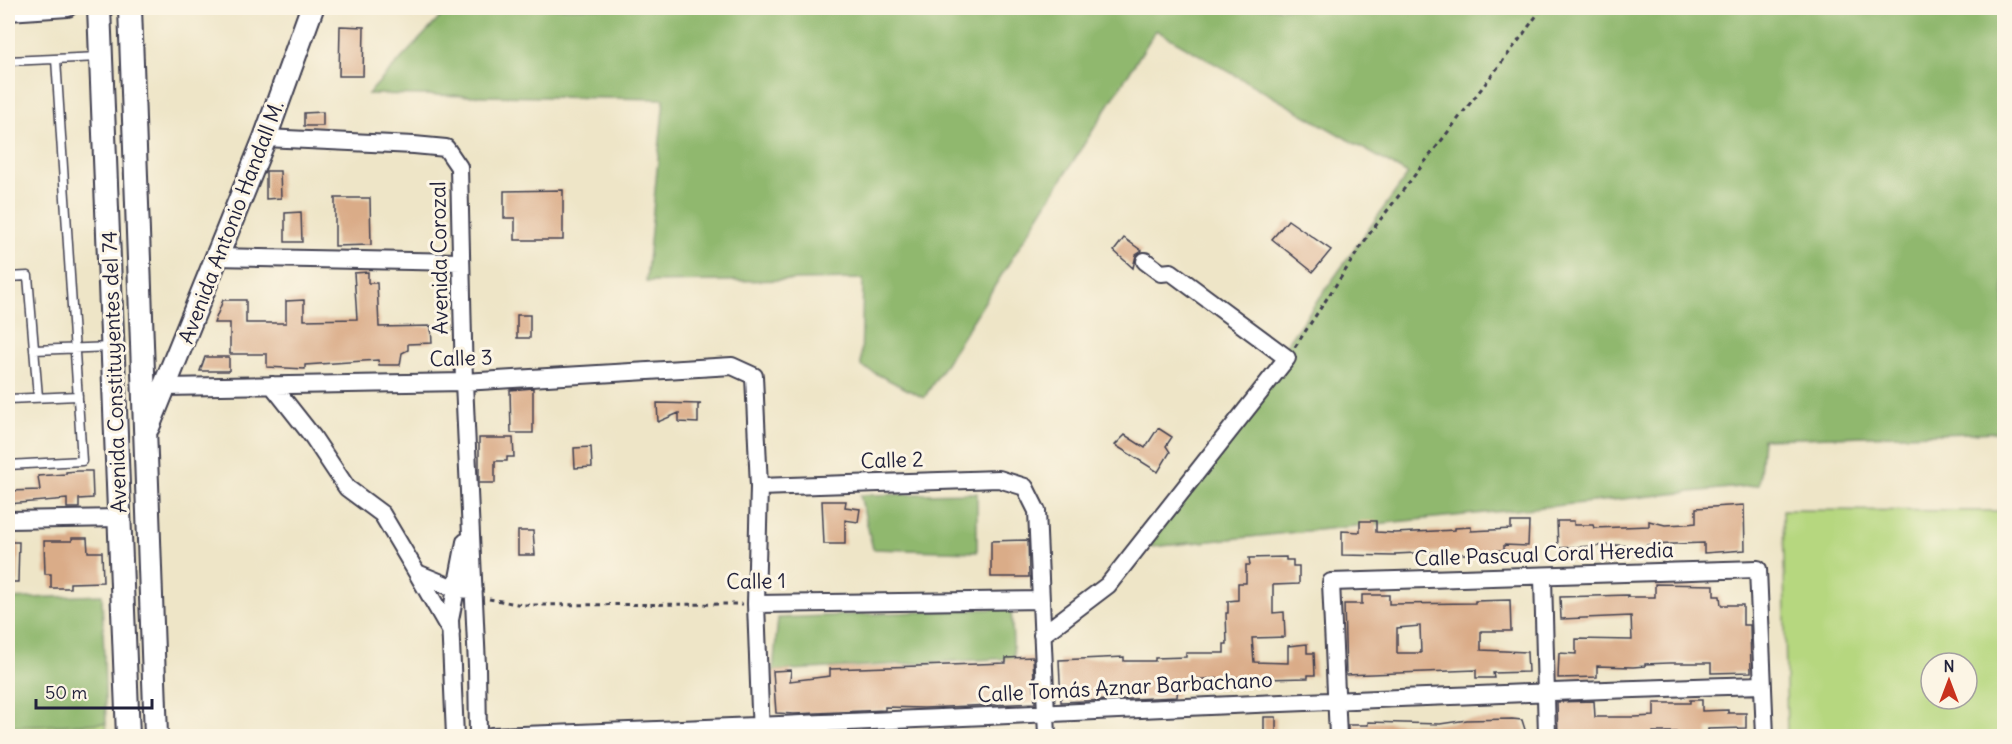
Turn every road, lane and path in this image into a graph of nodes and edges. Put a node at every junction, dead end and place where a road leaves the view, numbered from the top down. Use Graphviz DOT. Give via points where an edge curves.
graph roads {
  1 [pos="68,8"];
  2 [pos="99,8"];
  3 [pos="130,8"];
  4 [pos="312,8"];
  5 [pos="1542,8"];
  6 [pos="8,12"];
  7 [pos="101,57"];
  8 [pos="56,59"];
  9 [pos="8,61"];
  10 [pos="265,138"];
  11 [pos="216,257"];
  12 [pos="1145,261"];
  13 [pos="461,262"];
  14 [pos="8,277"];
  15 [pos="112,347"];
  16 [pos="75,348"];
  17 [pos="34,350"];
  18 [pos="1287,358"];
  19 [pos="464,382"];
  20 [pos="272,385"];
  21 [pos="166,387"];
  22 [pos="78,396"];
  23 [pos="38,397"];
  24 [pos="8,399"];
  25 [pos="145,434"];
  26 [pos="8,465"];
  27 [pos="759,487"];
  28 [pos="471,514"];
  29 [pos="119,518"];
  30 [pos="8,520"];
  31 [pos="417,573"];
  32 [pos="1542,577"];
  33 [pos="456,589"];
  34 [pos="474,590"];
  35 [pos="1041,600"];
  36 [pos="756,604"];
  37 [pos="451,633"];
  38 [pos="1042,635"];
  39 [pos="1762,685"];
  40 [pos="1546,691"];
  41 [pos="1336,699"];
  42 [pos="1046,713"];
  43 [pos="761,732"];
  44 [pos="128,736"];
  45 [pos="156,736"];
  46 [pos="455,736"];
  47 [pos="478,736"];
  48 [pos="491,736"];
  49 [pos="1047,736"];
  50 [pos="1338,736"];
  51 [pos="1548,736"];
  52 [pos="1765,736"];
  1 -- 6 [label="street"];
  2 -- 7 [label="main road, Avenida Constituyentes del 74"];
  3 -- 25 [label="main road, Avenida Constituyentes del 74"];
  4 -- 10 [label="main road, Avenida Antonio Handall M."];
  5 -- 18 [label="path" via="1370,233"];
  7 -- 8 [label="lane"];
  7 -- 15 [label="main road, Avenida Constituyentes del 74"];
  8 -- 9 [label="lane"];
  8 -- 16 [label="lane"];
  10 -- 11 [label="main road, Avenida Antonio Handall M."];
  10 -- 13 [label="street, Avenida Corozal" via="446,148 459,167"];
  11 -- 13 [label="street"];
  11 -- 21 [label="main road, Avenida Antonio Handall M."];
  12 -- 18 [label="street" via="1161,273 1171,272"];
  13 -- 19 [label="street, Avenida Corozal"];
  14 -- 17 [label="lane" via="28,276"];
  15 -- 16 [label="lane"];
  15 -- 29 [label="main road, Avenida Constituyentes del 74"];
  16 -- 17 [label="lane"];
  16 -- 22 [label="lane"];
  17 -- 23 [label="lane"];
  18 -- 38 [label="street" via="1108,585"];
  19 -- 20 [label="street, Calle 3"];
  19 -- 27 [label="street, Calle 3" via="732,366 754,376"];
  19 -- 28 [label="street, Avenida Corozal"];
  20 -- 21 [label="street, Calle 3"];
  20 -- 31 [label="street" via="347,488 382,514"];
  21 -- 25 [label="main road, Avenida Antonio Handall M."];
  22 -- 23 [label="lane"];
  22 -- 26 [label="lane" via="82,461"];
  23 -- 24 [label="lane"];
  25 -- 45 [label="main road, Avenida Constituyentes del 74"];
  27 -- 35 [label="street, Calle 2" via="999,479 1025,487 1036,511"];
  27 -- 36 [label="street"];
  28 -- 33 [label="street, Avenida Corozal"];
  28 -- 34 [label="street, Avenida Corozal"];
  29 -- 30 [label="street"];
  29 -- 44 [label="main road, Avenida Constituyentes del 74"];
  31 -- 33 [label="street"];
  31 -- 37 [label="street"];
  32 -- 39 [label="street, Calle Pascual Coral Heredia" via="1758,569"];
  32 -- 40 [label="street"];
  32 -- 41 [label="street, Calle Pascual Coral Heredia" via="1330,582"];
  33 -- 34 [label="street"];
  33 -- 37 [label="street, Avenida Corozal"];
  34 -- 36 [label="path, Calle 1" via="493,601 523,605"];
  34 -- 47 [label="street, Avenida Corozal"];
  35 -- 36 [label="street, Calle 1"];
  35 -- 38 [label="street"];
  36 -- 43 [label="street"];
  37 -- 46 [label="street, Avenida Corozal"];
  38 -- 42 [label="street"];
  39 -- 40 [label="street, Calle Tomás Aznar Barbachano"];
  39 -- 52 [label="street"];
  40 -- 41 [label="street, Calle Tomás Aznar Barbachano"];
  40 -- 51 [label="street"];
  41 -- 42 [label="street, Calle Tomás Aznar Barbachano"];
  41 -- 50 [label="street"];
  42 -- 43 [label="street, Calle Tomás Aznar Barbachano"];
  42 -- 49 [label="street"];
  43 -- 48 [label="street, Calle Tomás Aznar Barbachano"];
}
